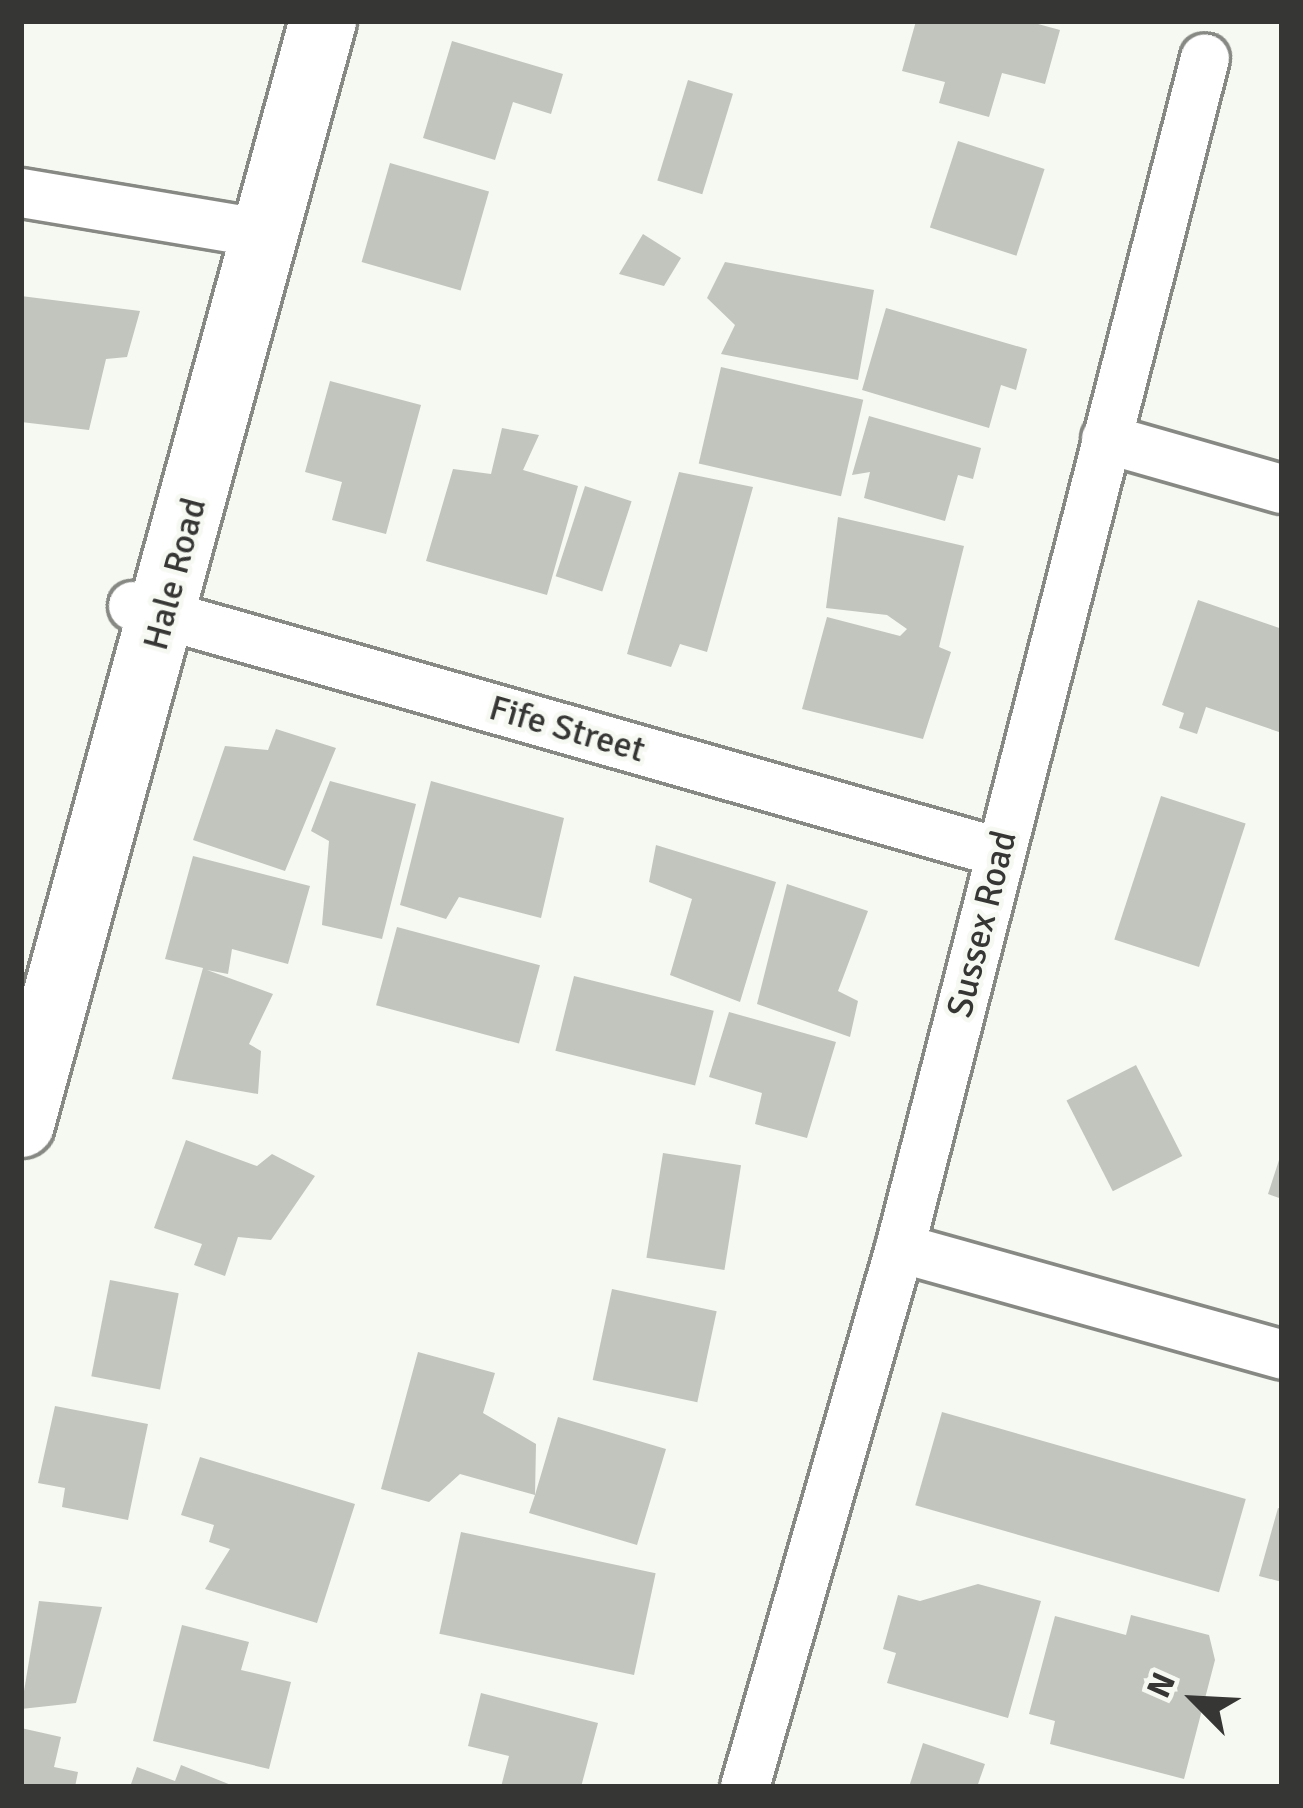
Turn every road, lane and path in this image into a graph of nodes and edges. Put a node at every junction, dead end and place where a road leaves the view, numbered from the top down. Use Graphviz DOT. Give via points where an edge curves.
graph roads {
  1 [pos="290,21"];
  2 [pos="322,21"];
  3 [pos="1205,58"];
  4 [pos="21,193"];
  5 [pos="250,231"];
  6 [pos="1106,439"];
  7 [pos="1282,489"];
  8 [pos="148,610"];
  9 [pos="1001,853"];
  10 [pos="21,989"];
  11 [pos="21,1124"];
  12 [pos="900,1248"];
  13 [pos="1282,1355"];
  14 [pos="745,1787"];
  1 -- 5 [label="main road, Hale Road"];
  2 -- 5 [label="main road, Hale Road"];
  3 -- 6 [label="street, Sussex Road"];
  4 -- 5 [label="street"];
  5 -- 8 [label="main road, Hale Road"];
  6 -- 7 [label="street"];
  6 -- 9 [label="street, Sussex Road"];
  8 -- 9 [label="street, Fife Street"];
  8 -- 10 [label="main road, Hale Road"];
  8 -- 11 [label="main road, Hale Road"];
  9 -- 12 [label="street, Sussex Road"];
  12 -- 13 [label="street"];
  12 -- 14 [label="street, Sussex Road"];
}
